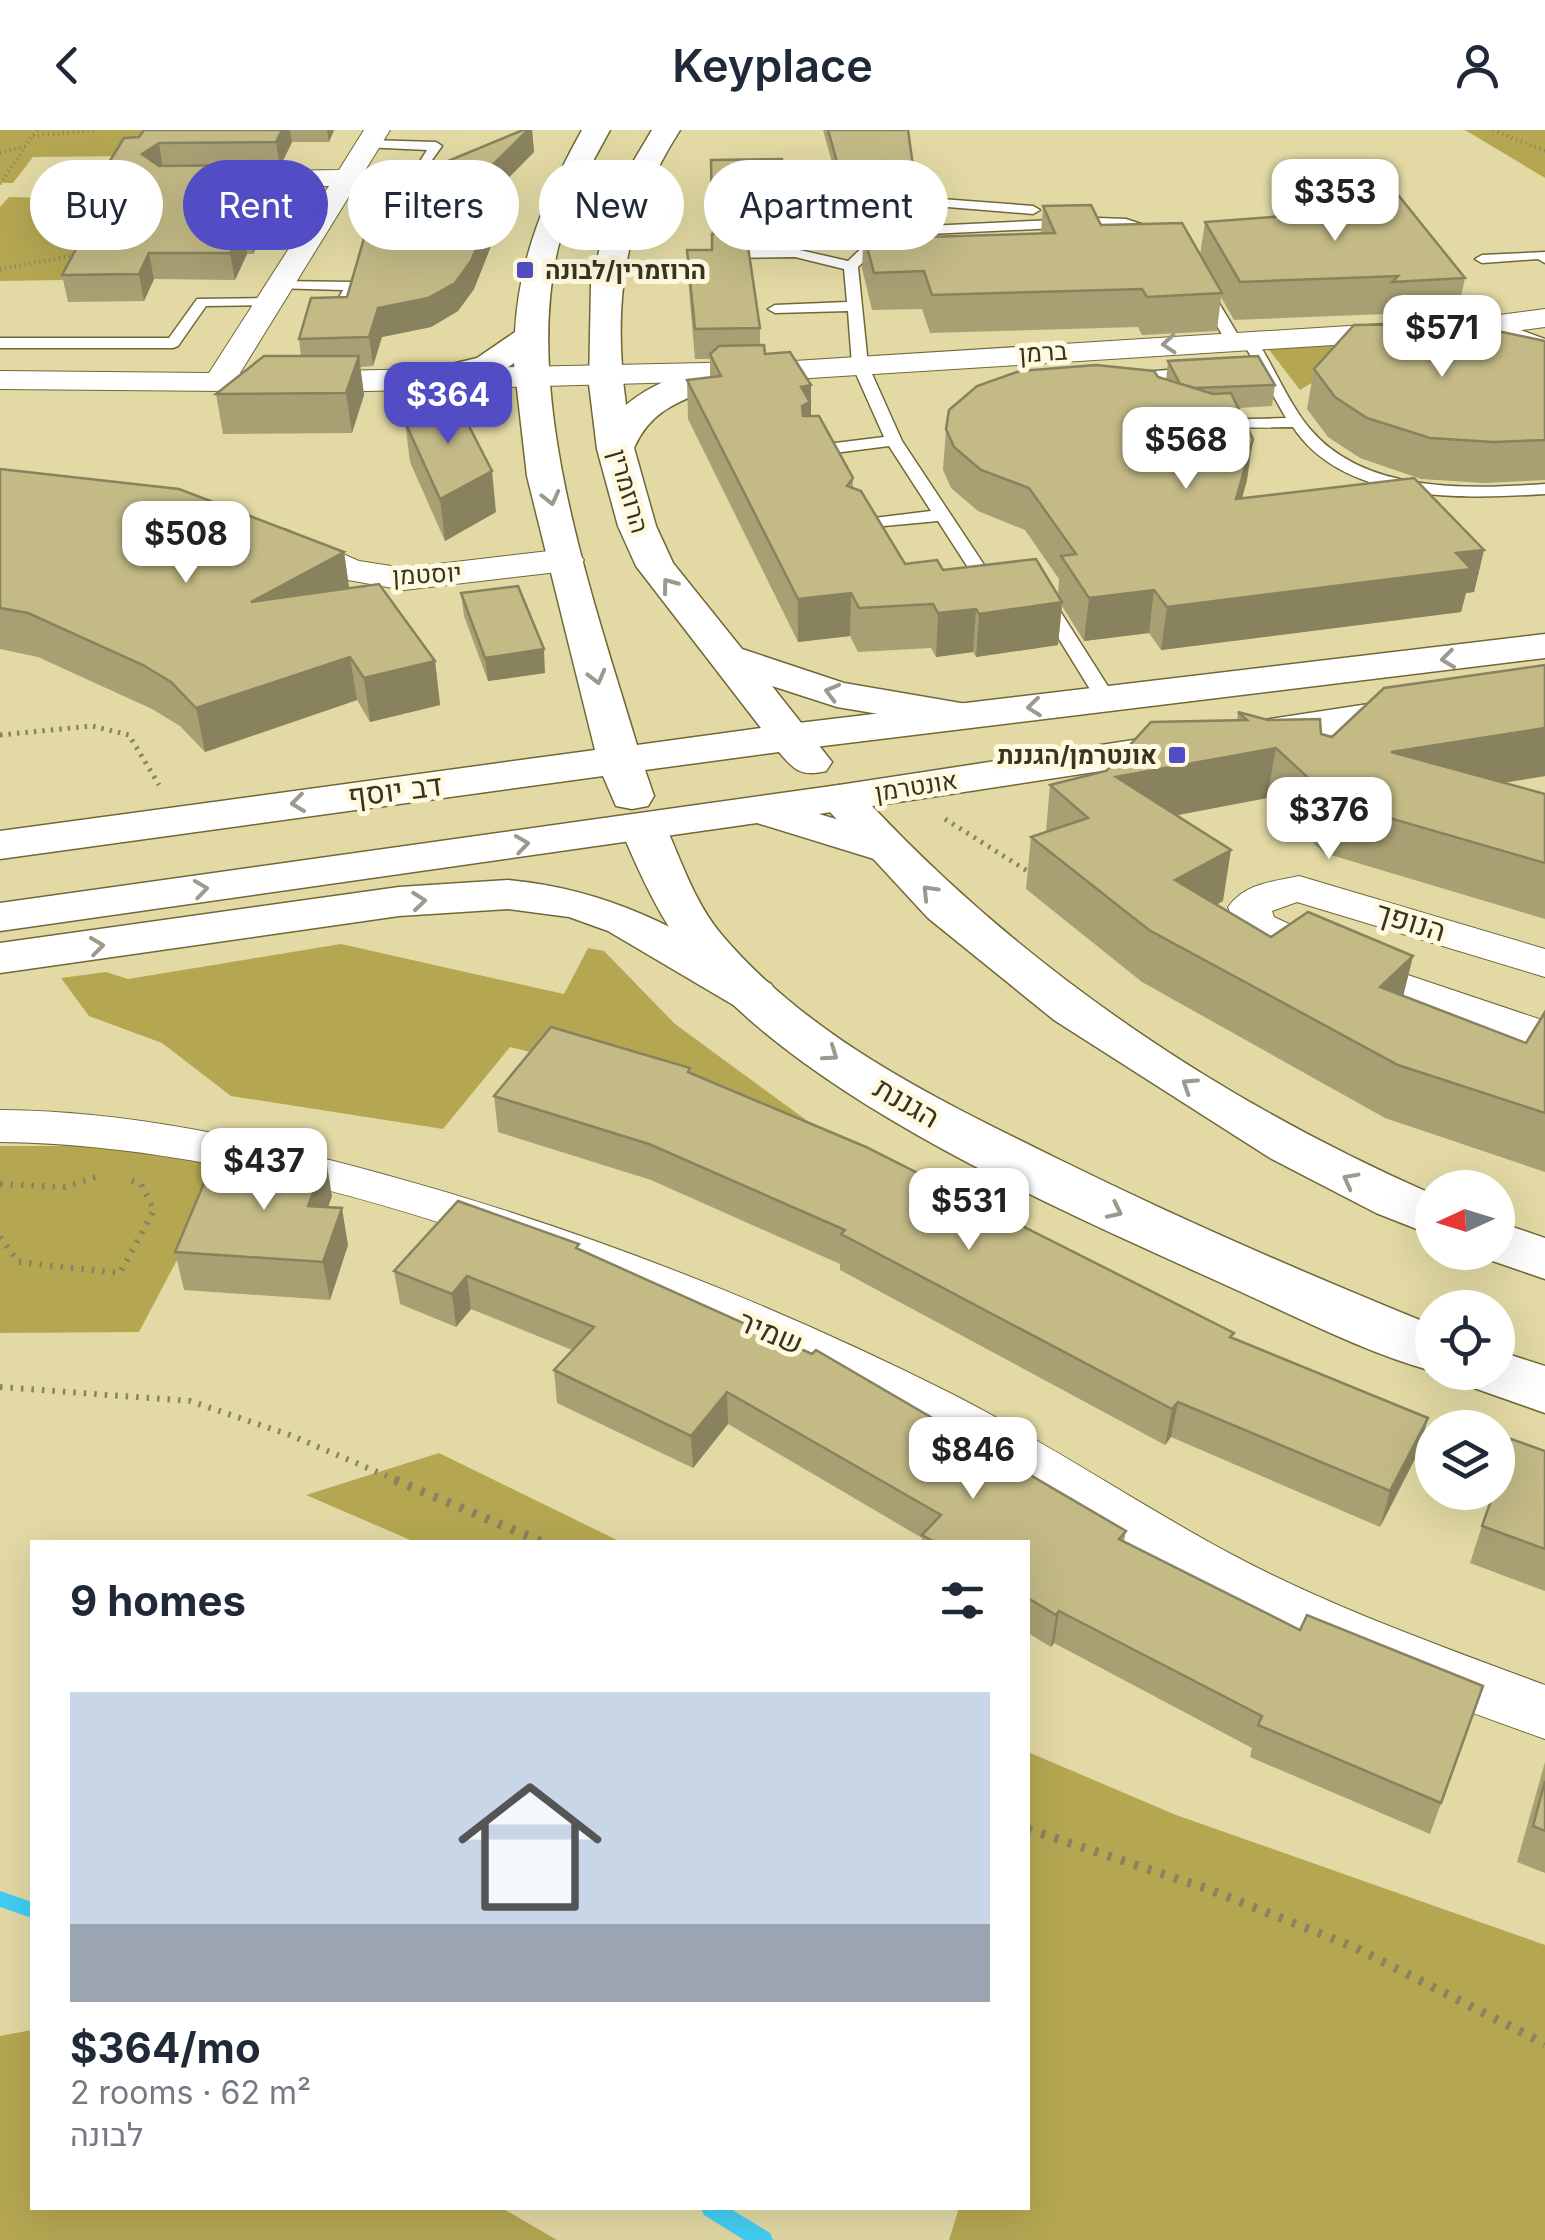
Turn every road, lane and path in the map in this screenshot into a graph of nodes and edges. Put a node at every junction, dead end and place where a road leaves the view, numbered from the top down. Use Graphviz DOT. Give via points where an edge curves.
graph roads {
  1 [pos="37,130"];
  2 [pos="96,130"];
  3 [pos="596,130"];
  4 [pos="666,130"];
  5 [pos="1493,130"];
  6 [pos="33,136"];
  7 [pos="372,137"];
  8 [pos="25,146"];
  9 [pos="1545,152"];
  10 [pos="0,153"];
  11 [pos="428,160"];
  12 [pos="344,178"];
  13 [pos="163,180"];
  14 [pos="0,184"];
  15 [pos="948,204"];
  16 [pos="1062,223"];
  17 [pos="1177,246"];
  18 [pos="92,250"];
  19 [pos="708,254"];
  20 [pos="1482,259"];
  21 [pos="1545,259"];
  22 [pos="851,266"];
  23 [pos="0,269"];
  24 [pos="1194,273"];
  25 [pos="273,293"];
  26 [pos="852,306"];
  27 [pos="775,309"];
  28 [pos="337,314"];
  29 [pos="1545,318"];
  30 [pos="1490,327"];
  31 [pos="1545,332"];
  32 [pos="531,336"];
  33 [pos="0,343"];
  34 [pos="1545,344"];
  35 [pos="1239,354"];
  36 [pos="860,365"];
  37 [pos="1266,368"];
  38 [pos="794,370"];
  39 [pos="0,380"];
  40 [pos="219,381"];
  41 [pos="700,382"];
  42 [pos="609,383"];
  43 [pos="530,385"];
  44 [pos="438,386"];
  45 [pos="1298,422"];
  46 [pos="536,437"];
  47 [pos="894,441"];
  48 [pos="615,450"];
  49 [pos="811,451"];
  50 [pos="1545,489"];
  51 [pos="942,515"];
  52 [pos="858,525"];
  53 [pos="254,526"];
  54 [pos="566,560"];
  55 [pos="1036,587"];
  56 [pos="957,591"];
  57 [pos="1545,646"];
  58 [pos="732,659"];
  59 [pos="1545,690"];
  60 [pos="1106,700"];
  61 [pos="963,715"];
  62 [pos="0,736"];
  63 [pos="790,737"];
  64 [pos="684,752"];
  65 [pos="618,755"];
  66 [pos="844,793"];
  67 [pos="756,810"];
  68 [pos="942,817"];
  69 [pos="180,818"];
  70 [pos="643,827"];
  71 [pos="0,845"];
  72 [pos="887,850"];
  73 [pos="1035,876"];
  74 [pos="0,917"];
  75 [pos="0,958"];
  76 [pos="1545,962"];
  77 [pos="753,995"];
  78 [pos="1545,1037"];
  79 [pos="0,1126"];
  80 [pos="107,1173"];
  81 [pos="124,1178"];
  82 [pos="0,1184"];
  83 [pos="1415,1209"];
  84 [pos="0,1237"];
  85 [pos="1515,1248"];
  86 [pos="1545,1259"];
  87 [pos="1415,1343"];
  88 [pos="1515,1379"];
  89 [pos="0,1387"];
  90 [pos="1545,1390"];
  91 [pos="537,1540"];
  92 [pos="1545,1712"];
  93 [pos="1030,1830"];
  94 [pos="1545,2044"];
  1 -- 6 [label="path"];
  2 -- 6 [label="path"];
  3 -- 32 [label="main road" via="567,176 546,229"];
  4 -- 42 [label="main road, הרוזמרין" via="628,196 613,242 606,280"];
  5 -- 9 [label="path"];
  6 -- 8 [label="path"];
  7 -- 11 [label="lane" via="436,146"];
  7 -- 12 [label="street"];
  8 -- 10 [label="path"];
  8 -- 14 [label="path"];
  12 -- 13 [label="street"];
  12 -- 25 [label="street"];
  15 -- 16 [label="lane" via="1048,211"];
  16 -- 17 [label="lane" via="1137,226"];
  16 -- 22 [label="lane" via="906,232 874,244"];
  18 -- 23 [label="path"];
  19 -- 22 [label="lane" via="796,253"];
  20 -- 21 [label="lane"];
  22 -- 26 [label="lane"];
  24 -- 35 [label="lane"];
  25 -- 28 [label="lane" via="352,286"];
  25 -- 33 [label="lane" via="202,302 173,343"];
  25 -- 40 [label="street"];
  26 -- 27 [label="lane"];
  26 -- 36 [label="lane"];
  29 -- 30 [label="street"];
  30 -- 31 [label="street"];
  30 -- 34 [label="lane"];
  30 -- 35 [label="street, ברמן"];
  32 -- 43 [label="main road"];
  32 -- 44 [label="main road" via="489,366"];
  35 -- 36 [label="street, ברמן, one-way"];
  35 -- 37 [label="lane"];
  35 -- 37 [label="lane"];
  35 -- 45 [label="lane" via="1149,375 1160,410 1209,425"];
  36 -- 38 [label="street, ברמן"];
  36 -- 47 [label="lane"];
  37 -- 45 [label="lane"];
  38 -- 41 [label="street"];
  38 -- 42 [label="street, ברמן"];
  39 -- 40 [label="street"];
  40 -- 44 [label="street"];
  41 -- 42 [label="street"];
  41 -- 48 [label="main road" via="645,403"];
  42 -- 43 [label="street"];
  42 -- 48 [label="main road, הרוזמרין"];
  43 -- 44 [label="street"];
  43 -- 46 [label="main road"];
  44 -- 46 [label="main road" via="493,405"];
  45 -- 50 [label="lane" via="1328,455 1403,484 1469,492"];
  46 -- 54 [label="main road, one-way"];
  47 -- 49 [label="lane"];
  47 -- 51 [label="lane"];
  58 -- 48 [label="main road, הרוזמרין, one-way" via="655,566"];
  51 -- 52 [label="lane"];
  51 -- 56 [label="lane" via="989,586"];
  53 -- 54 [label="street, יוסטמן" via="350,570 380,576"];
  54 -- 65 [label="main road, one-way"];
  55 -- 60 [label="lane"];
  57 -- 60 [label="main road, one-way"];
  61 -- 58 [label="main road, one-way" via="838,694"];
  58 -- 63 [label="main road, הרוזמרין"];
  59 -- 66 [label="main road, אונטרמן"];
  60 -- 61 [label="main road, one-way"];
  61 -- 63 [label="main road"];
  62 -- 69 [label="path" via="92,726 129,735"];
  63 -- 64 [label="main road"];
  63 -- 66 [label="main road, הרוזמרין"];
  64 -- 65 [label="main road"];
  64 -- 66 [label="main road"];
  65 -- 67 [label="main road"];
  65 -- 69 [label="main road, דב יוסף, one-way" via="568,768"];
  65 -- 70 [label="main road, הגננת"];
  66 -- 67 [label="main road, אונטרמן"];
  66 -- 72 [label="main road"];
  67 -- 70 [label="main road, אונטרמן"];
  67 -- 72 [label="main road"];
  68 -- 73 [label="path"];
  69 -- 71 [label="main road, דב יוסף"];
  74 -- 70 [label="main road, one-way"];
  70 -- 77 [label="main road, הגננת" via="688,924"];
  83 -- 72 [label="main road, one-way" via="1270,1138 1102,1030 1001,957"];
  75 -- 77 [label="main road, one-way" via="400,903 508,895 604,912"];
  76 -- 78 [label="street, הנופך" via="1299,888 1264,896 1250,907 1254,924 1286,942"];
  77 -- 87 [label="main road, הגננת, one-way" via="861,1076 964,1135 1231,1266"];
  79 -- 92 [label="street, שמיר" via="141,1133 235,1152 413,1199 610,1263 808,1347 940,1413 1250,1592"];
  80 -- 82 [label="path" via="64,1187"];
  81 -- 84 [label="path" via="141,1184 154,1210 120,1273 18,1262"];
  85 -- 86 [label="main road"];
  88 -- 90 [label="main road"];
  89 -- 91 [label="path" via="190,1401 290,1435"];
  93 -- 94 [label="path" via="1354,1947"];
}
